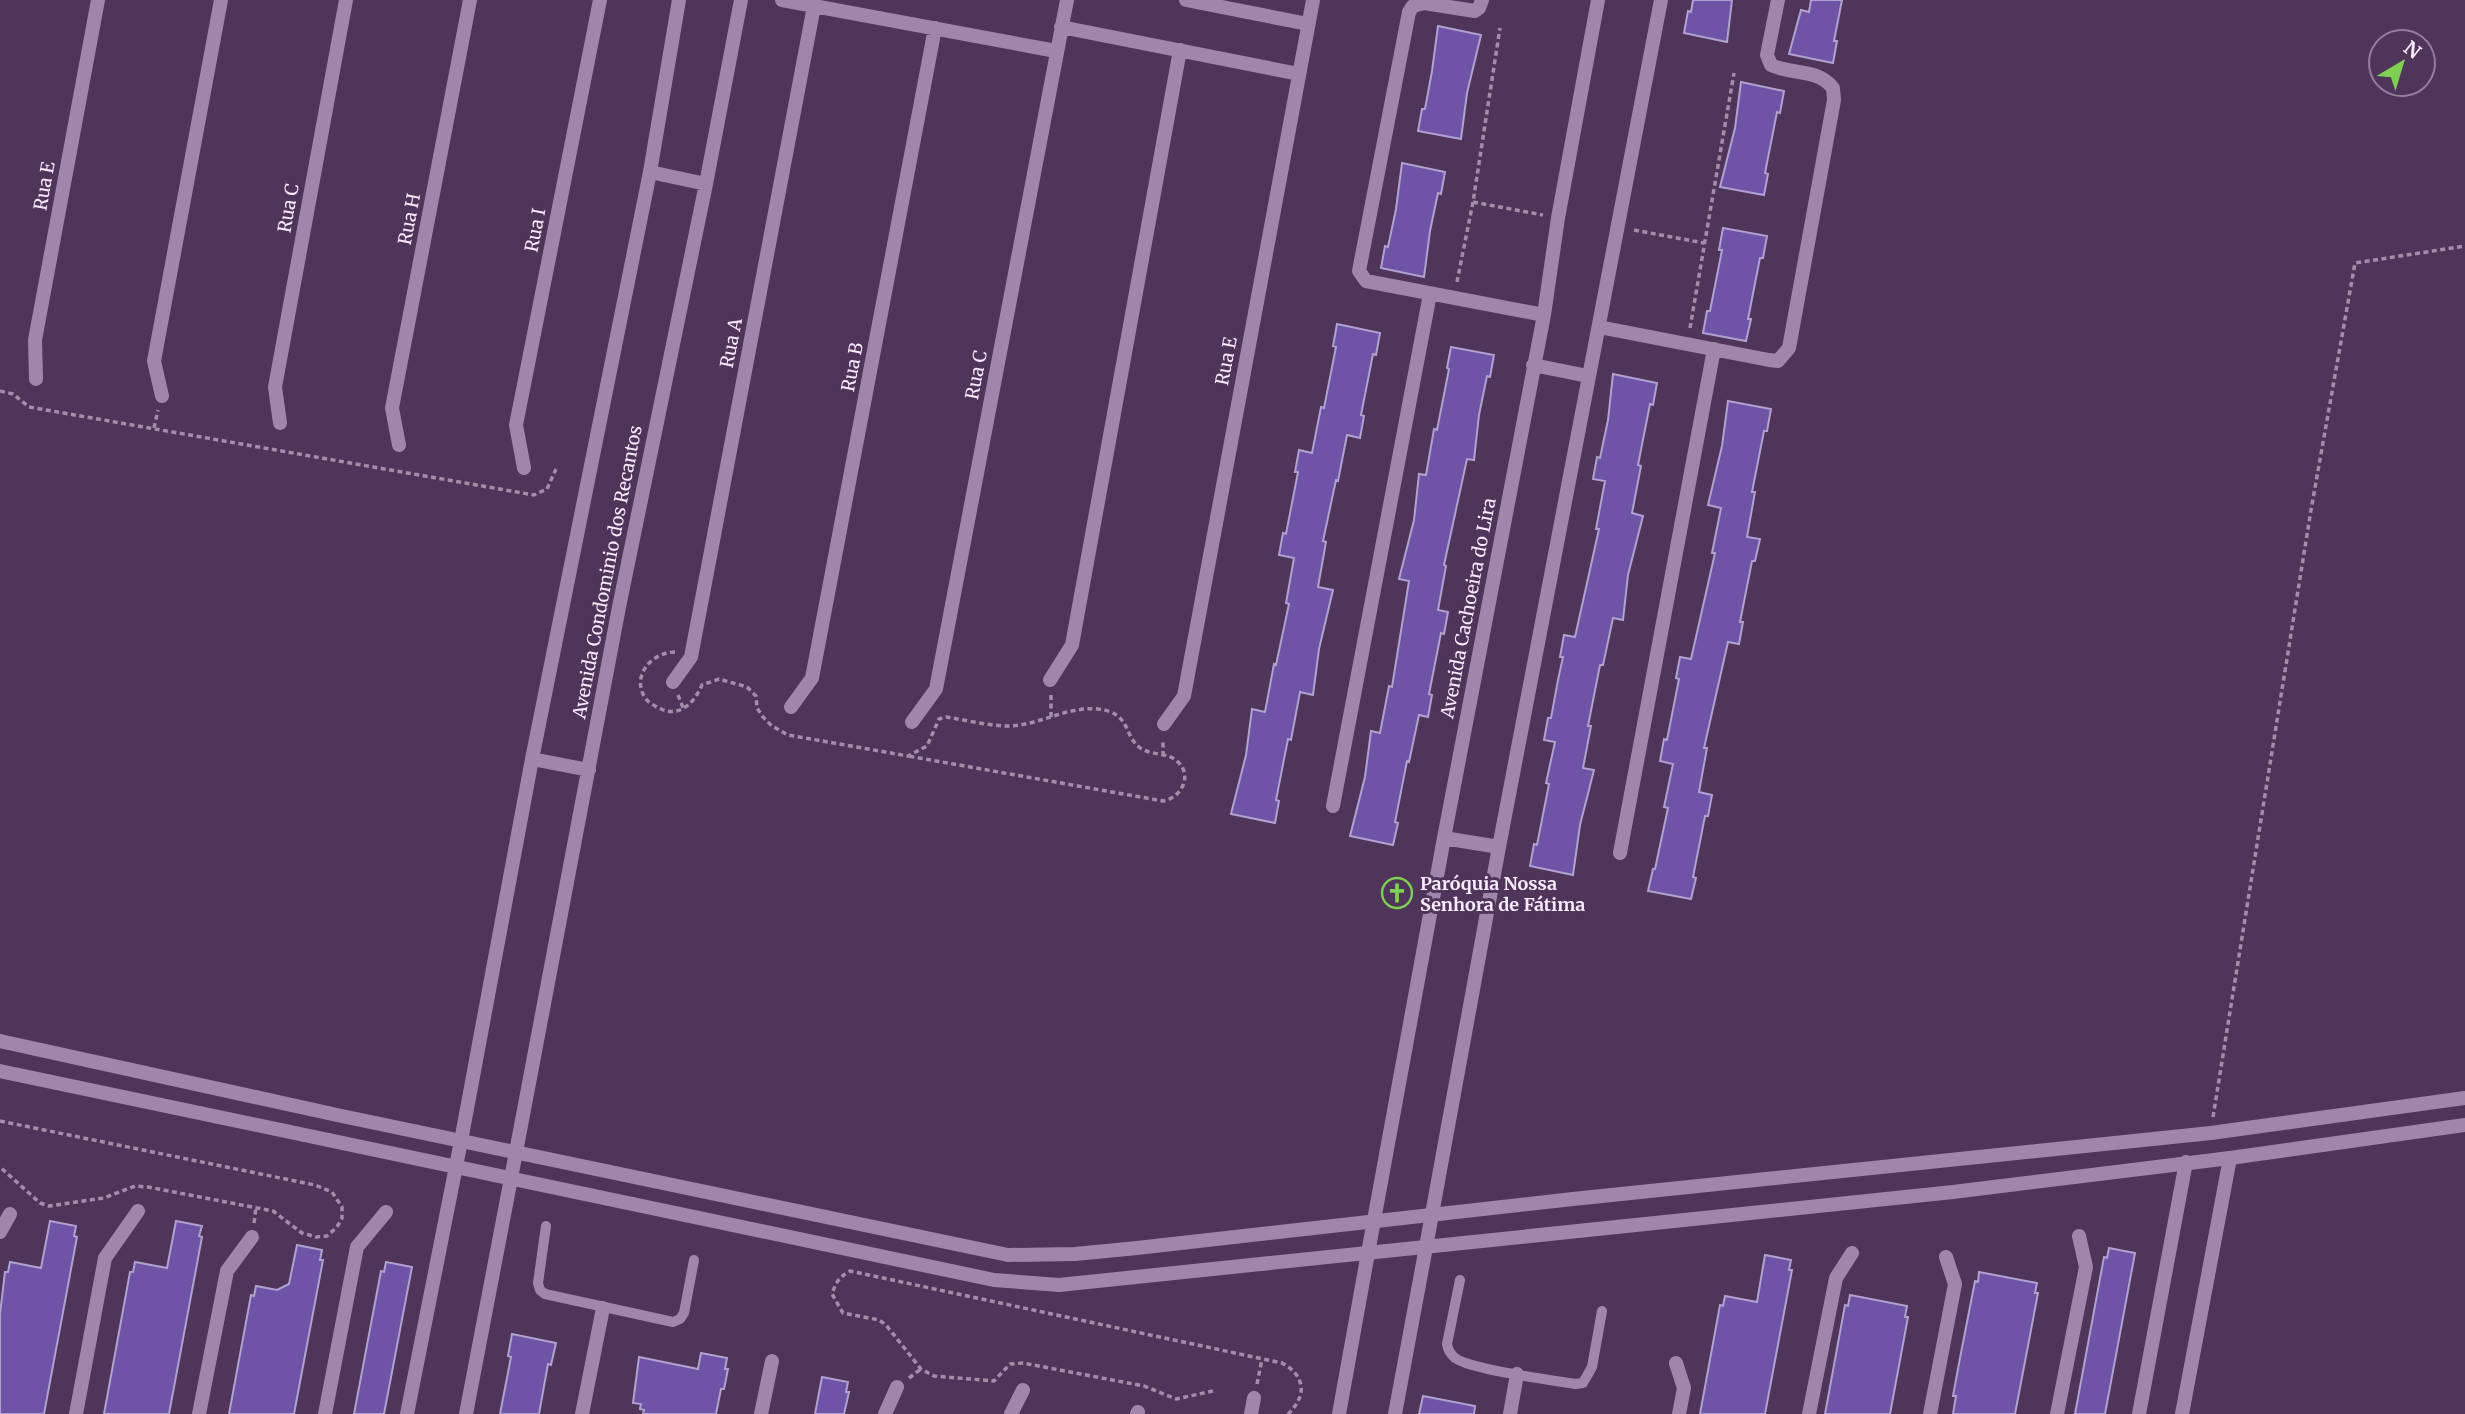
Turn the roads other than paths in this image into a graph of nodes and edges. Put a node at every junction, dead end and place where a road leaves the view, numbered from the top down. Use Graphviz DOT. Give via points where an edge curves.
graph roads {
  1 [pos="98,0"];
  2 [pos="221,0"];
  3 [pos="346,0"];
  4 [pos="470,0"];
  5 [pos="600,0"];
  6 [pos="679,0"];
  7 [pos="741,0"];
  8 [pos="782,0"];
  9 [pos="1067,0"];
  10 [pos="1188,0"];
  11 [pos="1313,0"];
  12 [pos="1482,0"];
  13 [pos="1648,0"];
  14 [pos="1661,0"];
  15 [pos="1778,0"];
  16 [pos="1599,3"];
  17 [pos="814,6"];
  18 [pos="1658,16"];
  19 [pos="1308,24"];
  20 [pos="1061,27"];
  21 [pos="935,28"];
  22 [pos="1180,50"];
  23 [pos="1056,51"];
  24 [pos="1299,74"];
  25 [pos="650,172"];
  26 [pos="706,184"];
  27 [pos="1430,293"];
  28 [pos="1544,315"];
  29 [pos="1599,327"];
  30 [pos="1714,349"];
  31 [pos="1533,365"];
  32 [pos="1588,376"];
  33 [pos="36,379"];
  34 [pos="162,396"];
  35 [pos="281,423"];
  36 [pos="399,445"];
  37 [pos="524,468"];
  38 [pos="1050,680"];
  39 [pos="673,682"];
  40 [pos="791,707"];
  41 [pos="912,722"];
  42 [pos="1164,724"];
  43 [pos="532,759"];
  44 [pos="589,771"];
  45 [pos="1333,806"];
  46 [pos="1444,838"];
  47 [pos="1499,847"];
  48 [pos="1619,853"];
  49 [pos="0,1041"];
  50 [pos="0,1071"];
  51 [pos="2465,1098"];
  52 [pos="2465,1125"];
  53 [pos="461,1141"];
  54 [pos="516,1152"];
  55 [pos="2230,1158"];
  56 [pos="2186,1162"];
  57 [pos="456,1168"];
  58 [pos="511,1180"];
  59 [pos="138,1211"];
  60 [pos="386,1212"];
  61 [pos="10,1214"];
  62 [pos="1431,1216"];
  63 [pos="1374,1223"];
  64 [pos="546,1226"];
  65 [pos="0,1232"];
  66 [pos="2079,1236"];
  67 [pos="252,1237"];
  68 [pos="1426,1247"];
  69 [pos="1368,1252"];
  70 [pos="1852,1253"];
  71 [pos="1946,1257"];
  72 [pos="694,1260"];
  73 [pos="1460,1280"];
  74 [pos="603,1308"];
  75 [pos="1602,1311"];
  76 [pos="772,1361"];
  77 [pos="1676,1363"];
  78 [pos="1517,1374"];
  79 [pos="897,1387"];
  80 [pos="1023,1390"];
  81 [pos="1254,1398"];
  82 [pos="76,1414"];
  83 [pos="199,1414"];
  84 [pos="326,1414"];
  85 [pos="407,1414"];
  86 [pos="466,1414"];
  87 [pos="582,1414"];
  88 [pos="761,1414"];
  89 [pos="885,1414"];
  90 [pos="1011,1414"];
  91 [pos="1251,1414"];
  92 [pos="1339,1414"];
  93 [pos="1395,1414"];
  94 [pos="1510,1414"];
  95 [pos="1679,1414"];
  96 [pos="1809,1414"];
  97 [pos="1930,1414"];
  98 [pos="2057,1414"];
  99 [pos="2139,1414"];
  100 [pos="2182,1414"];
  1 -- 33 [label="street, Rua E" via="35,340"];
  2 -- 34 [label="street" via="154,361"];
  3 -- 35 [label="street, Rua C" via="275,387"];
  4 -- 36 [label="street, Rua H" via="393,408"];
  5 -- 37 [label="street, Rua I" via="516,425"];
  6 -- 25 [label="street, Avenida Condominio dos Recantos"];
  7 -- 26 [label="street, Avenida Condominio dos Recantos"];
  8 -- 17 [label="street"];
  9 -- 20 [label="street, Rua C"];
  10 -- 19 [label="street"];
  11 -- 19 [label="street, Rua E"];
  12 -- 27 [label="street" via="1475,11 1417,4 1409,12 1359,271 1366,281"];
  13 -- 18 [label="street"];
  14 -- 18 [label="street"];
  15 -- 30 [label="street" via="1767,55 1771,65 1818,75 1833,88 1834,100 1789,348 1778,360"];
  16 -- 28 [label="street, Avenida Cachoeira do Lira"];
  17 -- 21 [label="street"];
  17 -- 39 [label="street, Rua A" via="691,657"];
  18 -- 29 [label="street"];
  19 -- 24 [label="street, Rua E"];
  20 -- 22 [label="street"];
  20 -- 23 [label="street, Rua C"];
  21 -- 23 [label="street"];
  21 -- 40 [label="street, Rua B" via="812,678"];
  22 -- 24 [label="street"];
  22 -- 38 [label="street" via="1072,645"];
  23 -- 41 [label="street, Rua C" via="936,689"];
  24 -- 42 [label="street, Rua E" via="1184,696"];
  25 -- 26 [label="street"];
  25 -- 43 [label="street, Avenida Condominio dos Recantos"];
  26 -- 44 [label="street, Avenida Condominio dos Recantos"];
  27 -- 28 [label="street"];
  27 -- 45 [label="street"];
  28 -- 31 [label="street, Avenida Cachoeira do Lira"];
  29 -- 30 [label="street"];
  29 -- 32 [label="street"];
  30 -- 48 [label="street"];
  31 -- 32 [label="street"];
  31 -- 46 [label="street, Avenida Cachoeira do Lira"];
  32 -- 47 [label="street"];
  43 -- 44 [label="street"];
  43 -- 53 [label="street, Avenida Condominio dos Recantos"];
  44 -- 54 [label="street, Avenida Condominio dos Recantos"];
  46 -- 47 [label="street"];
  46 -- 63 [label="street, Avenida Cachoeira do Lira"];
  47 -- 62 [label="street"];
  49 -- 53 [label="street"];
  50 -- 57 [label="street"];
  51 -- 62 [label="street" via="2211,1133"];
  52 -- 55 [label="street"];
  53 -- 54 [label="street"];
  53 -- 57 [label="street, Avenida Condominio dos Recantos"];
  54 -- 58 [label="street, Avenida Condominio dos Recantos"];
  54 -- 63 [label="street" via="1008,1255 1087,1252"];
  55 -- 56 [label="street"];
  55 -- 100 [label="street"];
  56 -- 68 [label="street" via="1953,1192"];
  56 -- 99 [label="street"];
  57 -- 58 [label="street"];
  57 -- 85 [label="street, Avenida Condominio dos Recantos"];
  58 -- 69 [label="street" via="993,1280 1059,1285"];
  58 -- 86 [label="street, Avenida Condominio dos Recantos"];
  59 -- 82 [label="street" via="104,1258"];
  60 -- 84 [label="street" via="357,1247"];
  61 -- 65 [label="street"];
  62 -- 63 [label="street"];
  62 -- 68 [label="street"];
  63 -- 69 [label="street, Avenida Cachoeira do Lira"];
  64 -- 74 [label="lane" via="540,1290"];
  66 -- 98 [label="street" via="2085,1267"];
  67 -- 83 [label="street" via="227,1271"];
  68 -- 69 [label="street"];
  68 -- 93 [label="street"];
  69 -- 92 [label="street, Avenida Cachoeira do Lira"];
  70 -- 96 [label="street" via="1836,1278"];
  71 -- 97 [label="street" via="1955,1284"];
  72 -- 74 [label="lane" via="680,1319 673,1322"];
  73 -- 78 [label="lane" via="1448,1351 1462,1362"];
  74 -- 87 [label="street"];
  75 -- 78 [label="lane" via="1592,1367 1583,1383"];
  76 -- 88 [label="street"];
  77 -- 95 [label="street" via="1684,1388"];
  78 -- 94 [label="street"];
  79 -- 89 [label="street"];
  80 -- 90 [label="street"];
  81 -- 91 [label="street"];
}
